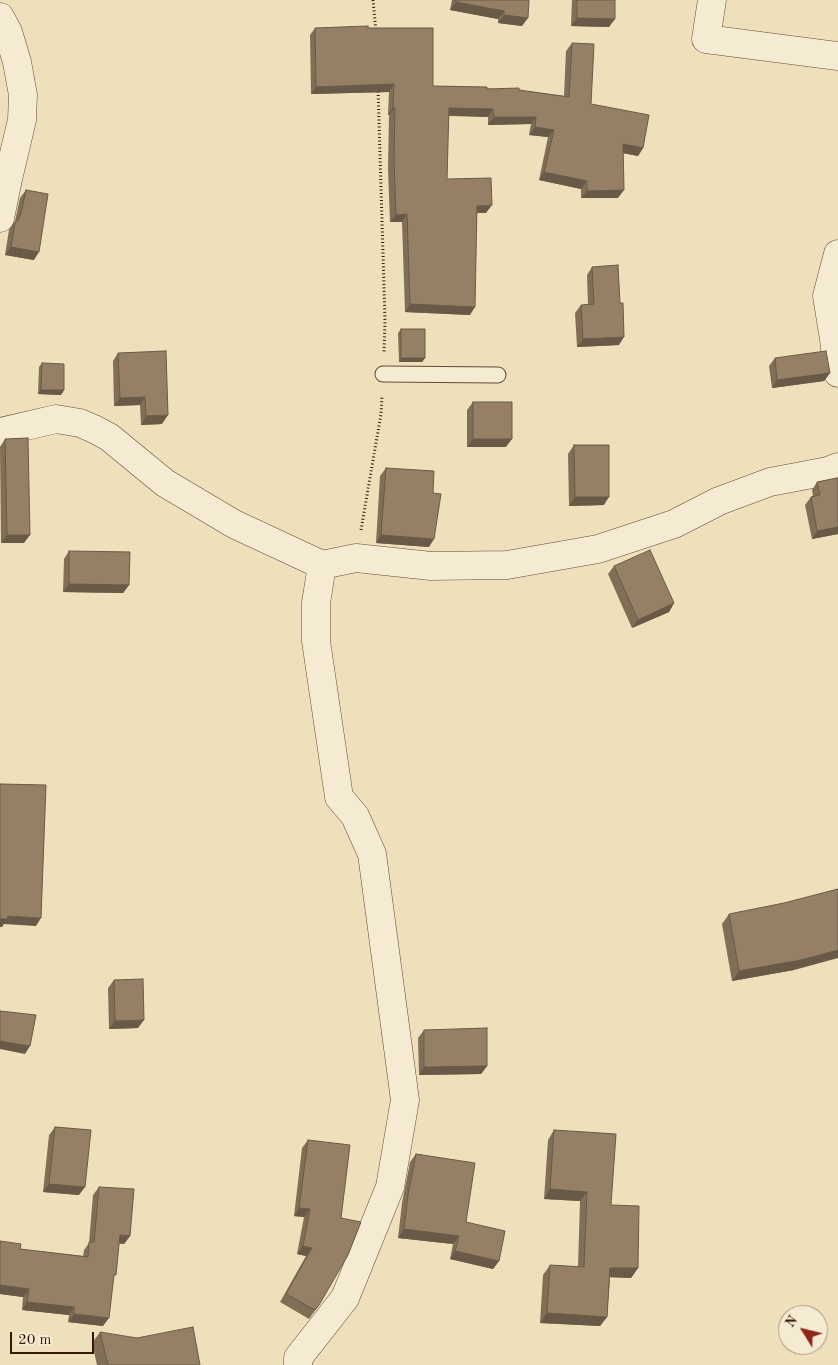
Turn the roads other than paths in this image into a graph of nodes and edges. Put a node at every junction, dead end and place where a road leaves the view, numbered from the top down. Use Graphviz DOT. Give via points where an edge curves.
graph roads {
  1 [pos="712,0"];
  2 [pos="0,17"];
  3 [pos="838,56"];
  4 [pos="0,218"];
  5 [pos="838,254"];
  6 [pos="838,373"];
  7 [pos="383,374"];
  8 [pos="498,375"];
  9 [pos="0,432"];
  10 [pos="838,467"];
  11 [pos="322,565"];
  12 [pos="301,1363"];
  1 -- 3 [label="street" via="706,39"];
  2 -- 4 [label="street" via="17,62 23,96 22,120"];
  5 -- 6 [label="street" via="827,296"];
  7 -- 8 [label="lane"];
  9 -- 11 [label="street" via="56,419 80,422 109,437 165,483 225,519"];
  10 -- 11 [label="street" via="770,482 719,501 674,524 598,549 507,565 431,566 356,558"];
  11 -- 12 [label="street" via="316,603 316,641 339,797 355,816 372,854 404,1100 390,1187 345,1298"];
}
